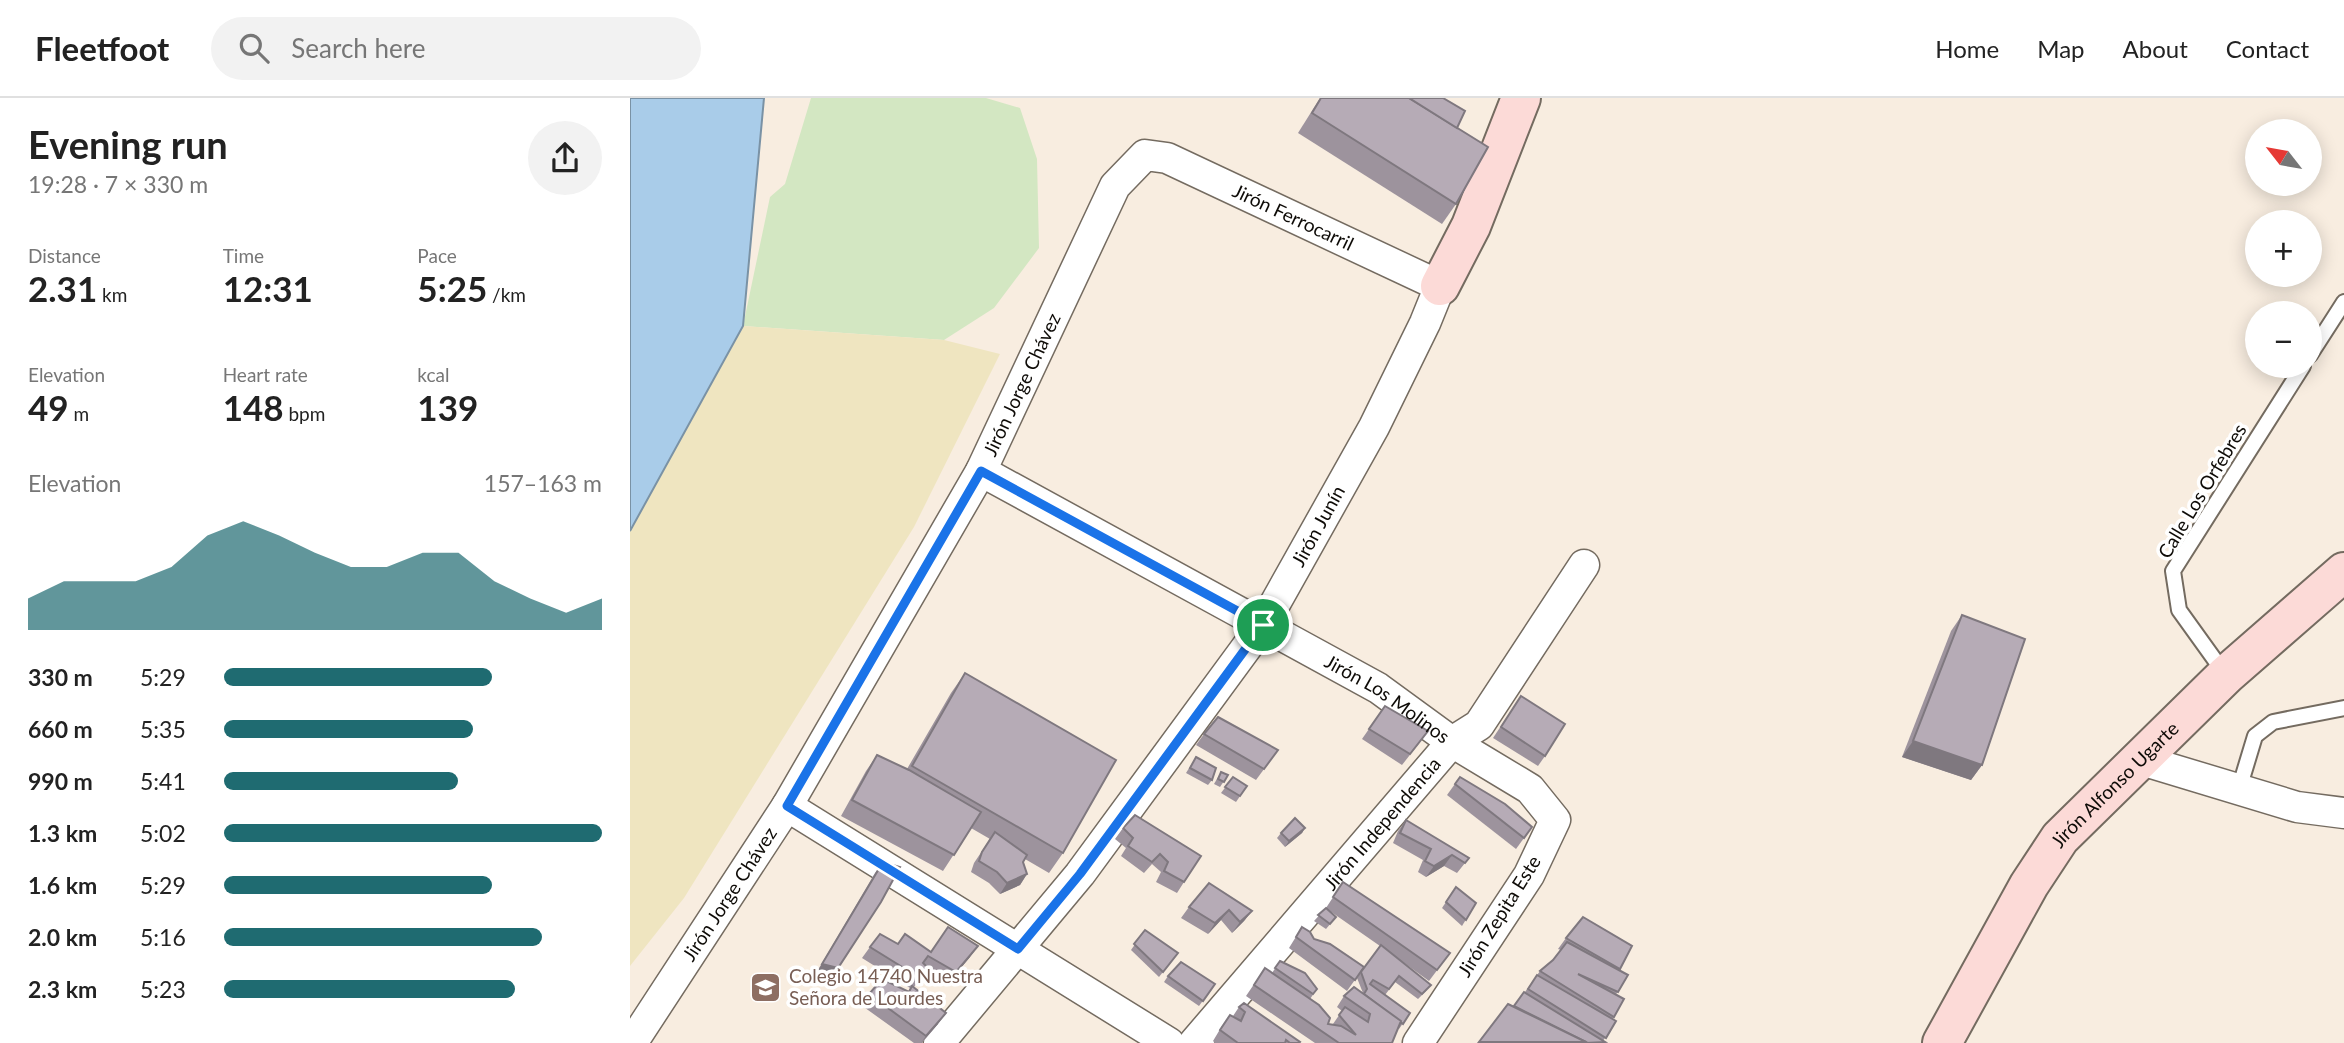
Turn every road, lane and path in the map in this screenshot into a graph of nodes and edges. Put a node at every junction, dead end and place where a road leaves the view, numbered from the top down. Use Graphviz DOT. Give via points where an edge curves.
graph roads {
  1 [pos="1521,98"];
  2 [pos="1145,155"];
  3 [pos="1440,286"];
  4 [pos="2344,302"];
  5 [pos="2322,336"];
  6 [pos="2295,378"];
  7 [pos="981,471"];
  8 [pos="1584,565"];
  9 [pos="2344,572"];
  10 [pos="1263,625"];
  11 [pos="2226,675"];
  12 [pos="2344,708"];
  13 [pos="1452,742"];
  14 [pos="2138,759"];
  15 [pos="1531,789"];
  16 [pos="2239,789"];
  17 [pos="787,806"];
  18 [pos="2344,813"];
  19 [pos="1018,949"];
  20 [pos="632,1043"];
  21 [pos="939,1043"];
  22 [pos="1169,1043"];
  23 [pos="1194,1043"];
  24 [pos="1418,1043"];
  25 [pos="1942,1043"];
  1 -- 3 [label="main road, Jirón Junín" via="1471,226"];
  2 -- 3 [label="street, Jirón Ferrocarril" via="1167,158"];
  2 -- 7 [label="street, Jirón Jorge Chávez" via="1115,186"];
  3 -- 10 [label="street, Jirón Junín" via="1374,427"];
  4 -- 5 [label="lane"];
  6 -- 11 [label="lane, Calle Los Orfebres" via="2173,571 2179,610"];
  7 -- 10 [label="street, Jirón Los Molinos"];
  7 -- 17 [label="street, Jirón Jorge Chávez"];
  8 -- 13 [label="street, Jirón Independencia" via="1479,725"];
  9 -- 11 [label="main road, Jirón Alfonso Ugarte"];
  10 -- 13 [label="street, Jirón Los Molinos" via="1378,688"];
  10 -- 19 [label="street, Jirón Junín" via="1080,874"];
  11 -- 14 [label="main road, Jirón Alfonso Ugarte"];
  12 -- 16 [label="lane" via="2273,722 2255,736"];
  13 -- 15 [label="street, Jirón Los Molinos"];
  13 -- 23 [label="street, Jirón Independencia"];
  14 -- 16 [label="street"];
  14 -- 25 [label="main road, Jirón Alfonso Ugarte" via="2060,838"];
  15 -- 24 [label="street, Jirón Zepita Este" via="1555,820 1529,875"];
  16 -- 18 [label="street" via="2297,807"];
  17 -- 19 [label="street"];
  17 -- 20 [label="street, Jirón Jorge Chávez"];
  19 -- 21 [label="street, Jirón Junín"];
  19 -- 22 [label="street"];
}
